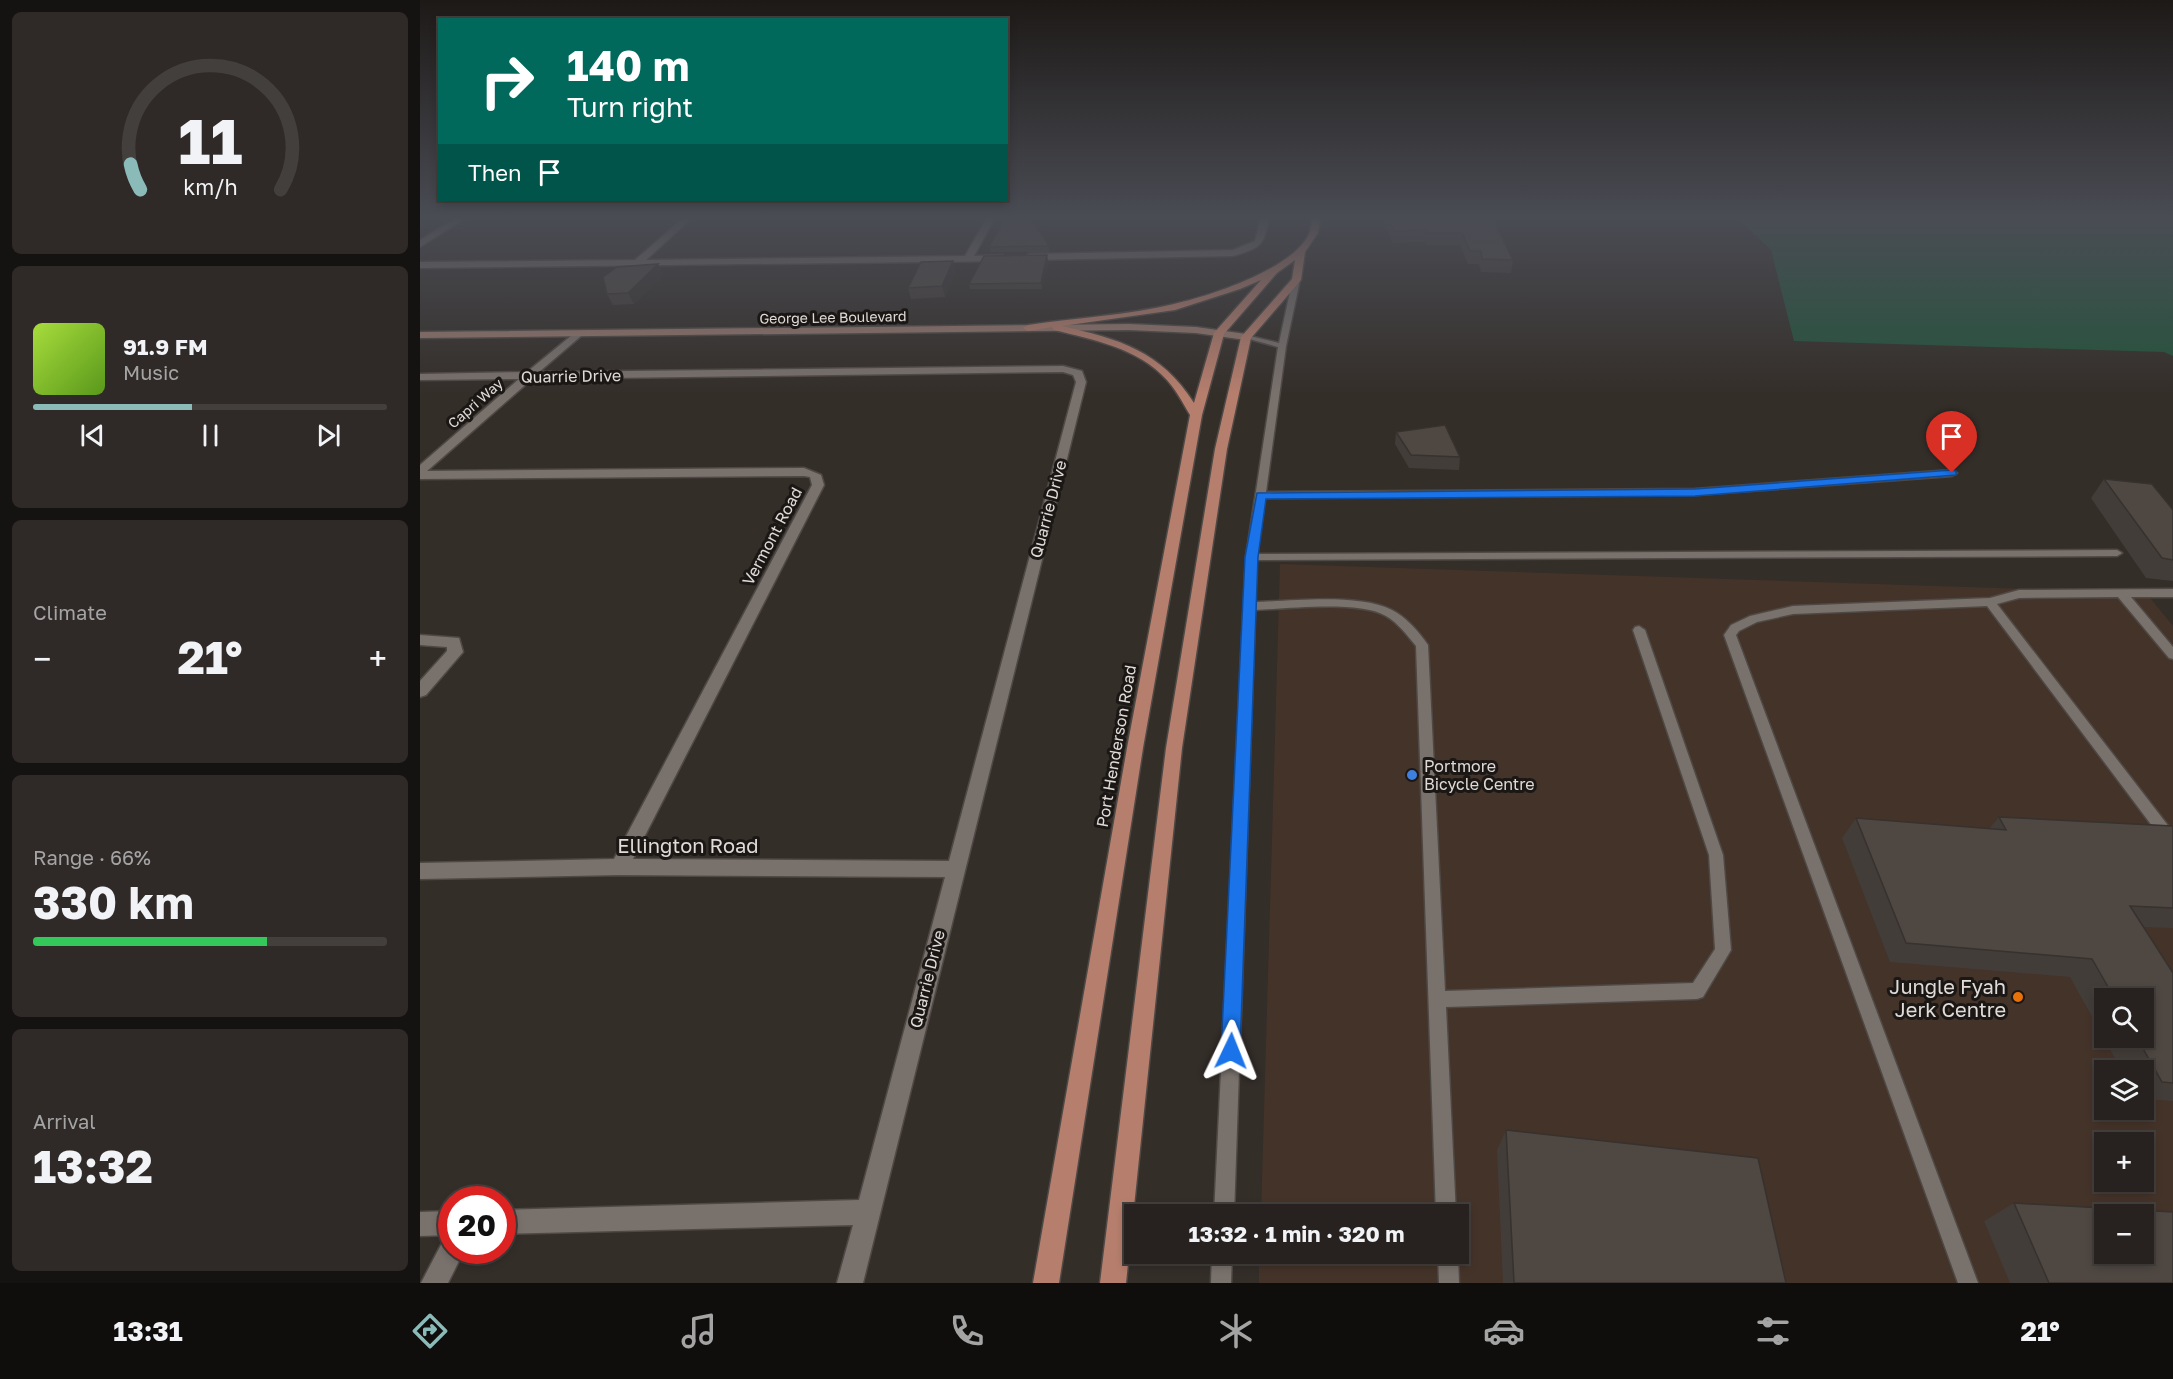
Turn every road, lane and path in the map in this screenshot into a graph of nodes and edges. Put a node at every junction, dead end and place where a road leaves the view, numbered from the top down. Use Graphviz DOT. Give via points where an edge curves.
graph roads {
  1 [pos="1263,276"];
  2 [pos="1270,276"];
  3 [pos="1297,276"];
  4 [pos="1296,280"];
  5 [pos="1056,327"];
  6 [pos="1028,328"];
  7 [pos="1219,333"];
  8 [pos="578,334"];
  9 [pos="420,335"];
  10 [pos="1246,337"];
  11 [pos="1282,346"];
  12 [pos="529,376"];
  13 [pos="420,377"];
  14 [pos="1196,415"];
  15 [pos="420,473"];
  16 [pos="1952,473"];
  17 [pos="1261,495"];
  18 [pos="2117,553"];
  19 [pos="1251,557"];
  20 [pos="2121,593"];
  21 [pos="2173,593"];
  22 [pos="1990,602"];
  23 [pos="1250,606"];
  24 [pos="1639,630"];
  25 [pos="420,640"];
  26 [pos="2173,656"];
  27 [pos="420,691"];
  28 [pos="2173,843"];
  29 [pos="619,867"];
  30 [pos="955,869"];
  31 [pos="420,871"];
  32 [pos="1437,999"];
  33 [pos="1224,1204"];
  34 [pos="1446,1204"];
  35 [pos="868,1212"];
  36 [pos="516,1222"];
  37 [pos="438,1223"];
  38 [pos="420,1224"];
  39 [pos="444,1264"];
  40 [pos="1222,1264"];
  41 [pos="1448,1264"];
  42 [pos="434,1283"];
  43 [pos="850,1283"];
  44 [pos="1046,1283"];
  45 [pos="1113,1283"];
  46 [pos="1221,1283"];
  47 [pos="1449,1283"];
  48 [pos="1968,1283"];
  1 -- 6 [label="main road" via="1174,307"];
  2 -- 7 [label="main road, Port Henderson Road"];
  3 -- 4 [label="main road, Port Henderson Road"];
  4 -- 10 [label="main road"];
  4 -- 11 [label="lane"];
  5 -- 6 [label="main road, George Lee Boulevard"];
  5 -- 7 [label="main road, George Lee Boulevard"];
  5 -- 14 [label="main road" via="1136,352 1170,376"];
  6 -- 8 [label="main road, George Lee Boulevard"];
  7 -- 10 [label="main road, George Lee Boulevard"];
  7 -- 14 [label="main road, Port Henderson Road"];
  8 -- 9 [label="main road, George Lee Boulevard"];
  8 -- 12 [label="street, Capri Way"];
  10 -- 11 [label="lane"];
  10 -- 45 [label="main road" via="1221,449 1174,748"];
  11 -- 17 [label="lane"];
  12 -- 13 [label="street, Quarrie Drive"];
  12 -- 15 [label="street, Capri Way"];
  12 -- 30 [label="street, Quarrie Drive" via="1063,369 1078,373 1082,382"];
  14 -- 44 [label="main road, Port Henderson Road" via="1135,748"];
  15 -- 29 [label="street, Vermont Road" via="815,475 818,486"];
  16 -- 17 [label="lane" via="1695,492"];
  17 -- 19 [label="lane"];
  18 -- 19 [label="lane"];
  19 -- 23 [label="lane"];
  20 -- 21 [label="lane"];
  20 -- 22 [label="lane" via="2019,594"];
  20 -- 26 [label="lane"];
  22 -- 28 [label="lane"];
  22 -- 48 [label="lane" via="1793,610 1754,619 1735,628 1730,635"];
  23 -- 32 [label="lane" via="1374,608 1386,611 1406,626 1422,645"];
  23 -- 33 [label="lane"];
  24 -- 32 [label="lane" via="1716,855 1723,950 1697,991"];
  25 -- 27 [label="street" via="454,642 454,651"];
  29 -- 30 [label="street, Ellington Road"];
  29 -- 31 [label="street, Ellington Road"];
  30 -- 35 [label="street, Quarrie Drive"];
  32 -- 34 [label="lane"];
  35 -- 36 [label="street"];
  35 -- 43 [label="street, Quarrie Drive"];
  37 -- 38 [label="street"];
  39 -- 42 [label="street"];
  40 -- 46 [label="lane"];
  41 -- 47 [label="lane"];
}
